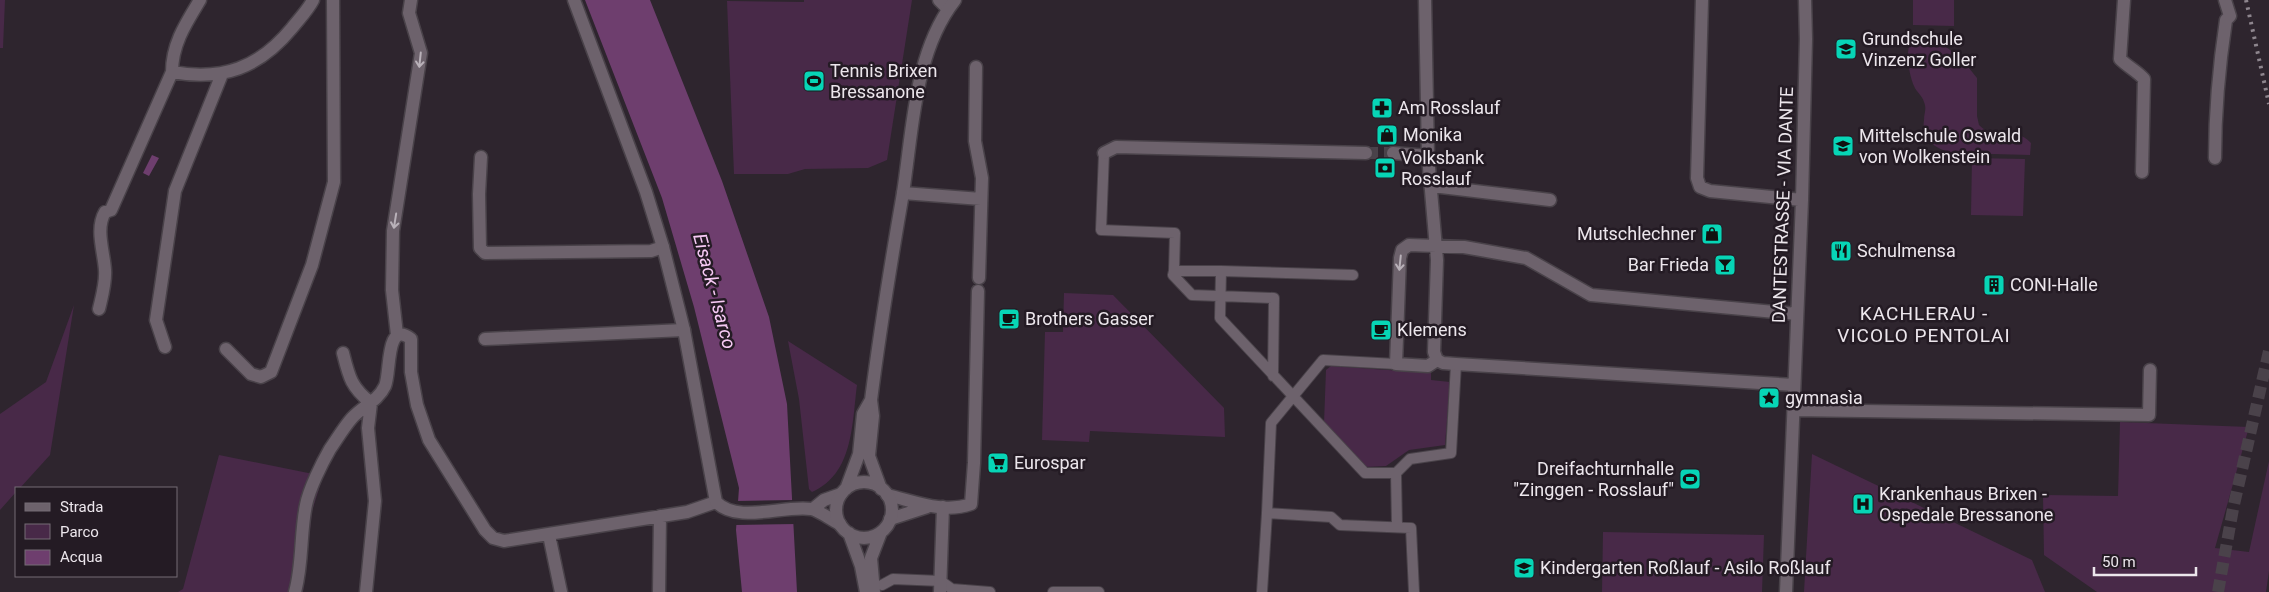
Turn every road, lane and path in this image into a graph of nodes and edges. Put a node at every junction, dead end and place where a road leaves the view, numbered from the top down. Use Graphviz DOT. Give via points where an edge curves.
graph roads {
  1 [pos="200,0"];
  2 [pos="313,0"];
  3 [pos="333,0"];
  4 [pos="410,0"];
  5 [pos="574,0"];
  6 [pos="1425,0"];
  7 [pos="1702,0"];
  8 [pos="1805,0"];
  9 [pos="2124,0"];
  10 [pos="2225,0"];
  11 [pos="947,3"];
  12 [pos="976,67"];
  13 [pos="172,72"];
  14 [pos="222,74"];
  15 [pos="1104,153"];
  16 [pos="1366,153"];
  17 [pos="1393,153"];
  18 [pos="1428,156"];
  19 [pos="481,157"];
  20 [pos="2215,158"];
  21 [pos="2142,172"];
  22 [pos="1431,188"];
  23 [pos="903,193"];
  24 [pos="981,199"];
  25 [pos="1550,200"];
  26 [pos="1802,200"];
  27 [pos="663,247"];
  28 [pos="1436,247"];
  29 [pos="1174,271"];
  30 [pos="1222,271"];
  31 [pos="1354,275"];
  32 [pos="979,278"];
  33 [pos="978,292"];
  34 [pos="1221,296"];
  35 [pos="99,309"];
  36 [pos="1797,314"];
  37 [pos="684,330"];
  38 [pos="397,335"];
  39 [pos="485,339"];
  40 [pos="165,347"];
  41 [pos="226,350"];
  42 [pos="343,353"];
  43 [pos="1437,360"];
  44 [pos="1396,364"];
  45 [pos="1456,364"];
  46 [pos="2150,370"];
  47 [pos="1273,376"];
  48 [pos="1794,385"];
  49 [pos="1294,396"];
  50 [pos="871,400"];
  51 [pos="371,402"];
  52 [pos="1794,410"];
  53 [pos="1396,473"];
  54 [pos="843,492"];
  55 [pos="884,492"];
  56 [pos="716,502"];
  57 [pos="936,507"];
  58 [pos="807,510"];
  59 [pos="1267,513"];
  60 [pos="660,516"];
  61 [pos="890,519"];
  62 [pos="840,524"];
  63 [pos="1397,528"];
  64 [pos="881,532"];
  65 [pos="849,533"];
  66 [pos="549,535"];
  67 [pos="941,586"];
  68 [pos="878,589"];
  69 [pos="296,592"];
  70 [pos="366,592"];
  71 [pos="561,592"];
  72 [pos="659,592"];
  73 [pos="866,592"];
  74 [pos="990,592"];
  75 [pos="1053,592"];
  76 [pos="1099,592"];
  77 [pos="1262,592"];
  78 [pos="1414,592"];
  79 [pos="1786,592"];
  1 -- 13 [label="street" via="178,37"];
  2 -- 14 [label="street" via="276,47 253,63"];
  3 -- 41 [label="street" via="334,182 312,265 271,372 261,377 251,374"];
  4 -- 38 [label="street, one-way" via="409,13 421,53 393,231 392,290"];
  5 -- 27 [label="street" via="646,192"];
  6 -- 18 [label="street"];
  7 -- 26 [label="street" via="1697,178 1700,187 1710,191"];
  8 -- 26 [label="street, DANTESTRASSE - VIA DANTE"];
  9 -- 21 [label="street" via="2120,59 2144,79"];
  10 -- 20 [label="street" via="2230,16 2226,20 2219,65"];
  11 -- 23 [label="street" via="922,70"];
  12 -- 24 [label="street" via="976,141 982,178"];
  13 -- 14 [label="street"];
  13 -- 35 [label="street" via="111,210 102,218 105,269"];
  14 -- 40 [label="street" via="175,191 156,320"];
  15 -- 16 [label="street" via="1116,147"];
  15 -- 29 [label="street" via="1101,230 1174,233"];
  17 -- 18 [label="street"];
  18 -- 22 [label="street"];
  19 -- 27 [label="street" via="480,248 485,253 651,251"];
  22 -- 25 [label="street"];
  22 -- 28 [label="street"];
  23 -- 24 [label="street"];
  23 -- 50 [label="street"];
  24 -- 32 [label="street"];
  26 -- 36 [label="street, DANTESTRASSE - VIA DANTE"];
  27 -- 37 [label="street"];
  28 -- 36 [label="street" via="1464,247 1526,258 1591,295"];
  28 -- 43 [label="street" via="1434,352"];
  28 -- 44 [label="street, one-way" via="1409,245 1402,250"];
  29 -- 30 [label="street"];
  29 -- 34 [label="street" via="1173,275 1192,295"];
  30 -- 31 [label="street"];
  30 -- 34 [label="street"];
  33 -- 57 [label="street" via="971,504"];
  34 -- 47 [label="street" via="1220,318"];
  34 -- 47 [label="street" via="1274,298"];
  36 -- 48 [label="street, DANTESTRASSE - VIA DANTE"];
  37 -- 39 [label="street"];
  37 -- 56 [label="street"];
  38 -- 51 [label="street" via="392,345 385,385"];
  38 -- 66 [label="street" via="411,339 411,372 417,406 429,440 485,530 493,538 504,541"];
  42 -- 51 [label="street" via="354,389"];
  43 -- 44 [label="street" via="1428,366"];
  43 -- 45 [label="street"];
  44 -- 49 [label="street" via="1323,360"];
  45 -- 48 [label="street"];
  45 -- 53 [label="street" via="1451,454 1410,459"];
  46 -- 52 [label="street" via="2149,416"];
  47 -- 49 [label="street"];
  48 -- 52 [label="street, DANTESTRASSE - VIA DANTE"];
  49 -- 53 [label="street" via="1365,473"];
  49 -- 59 [label="street" via="1271,422"];
  50 -- 54 [label="street" via="864,414 858,454"];
  50 -- 55 [label="street" via="870,456"];
  51 -- 69 [label="street" via="353,417 330,450 306,504"];
  51 -- 70 [label="street" via="368,428 374,501"];
  52 -- 79 [label="street, DANTESTRASSE - VIA DANTE"];
  53 -- 63 [label="street"];
  54 -- 55 [label="street" via="859,483 867,483"];
  54 -- 58 [label="street"];
  54 -- 62 [label="street" via="836,509"];
  55 -- 57 [label="street"];
  55 -- 61 [label="street" via="890,502"];
  56 -- 58 [label="street" via="722,508 736,512"];
  56 -- 60 [label="street" via="687,512"];
  57 -- 61 [label="street"];
  57 -- 67 [label="street"];
  58 -- 62 [label="street"];
  59 -- 63 [label="street" via="1331,517 1340,525"];
  59 -- 77 [label="street"];
  60 -- 66 [label="street"];
  60 -- 72 [label="street"];
  61 -- 64 [label="street"];
  62 -- 65 [label="street"];
  63 -- 78 [label="street" via="1411,528"];
  64 -- 65 [label="street" via="862,538"];
  64 -- 68 [label="street" via="871,558"];
  65 -- 73 [label="street"];
  66 -- 71 [label="street"];
  67 -- 68 [label="street" via="893,579"];
  67 -- 74 [label="street" via="952,590"];
  75 -- 76 [label="street"];
}
